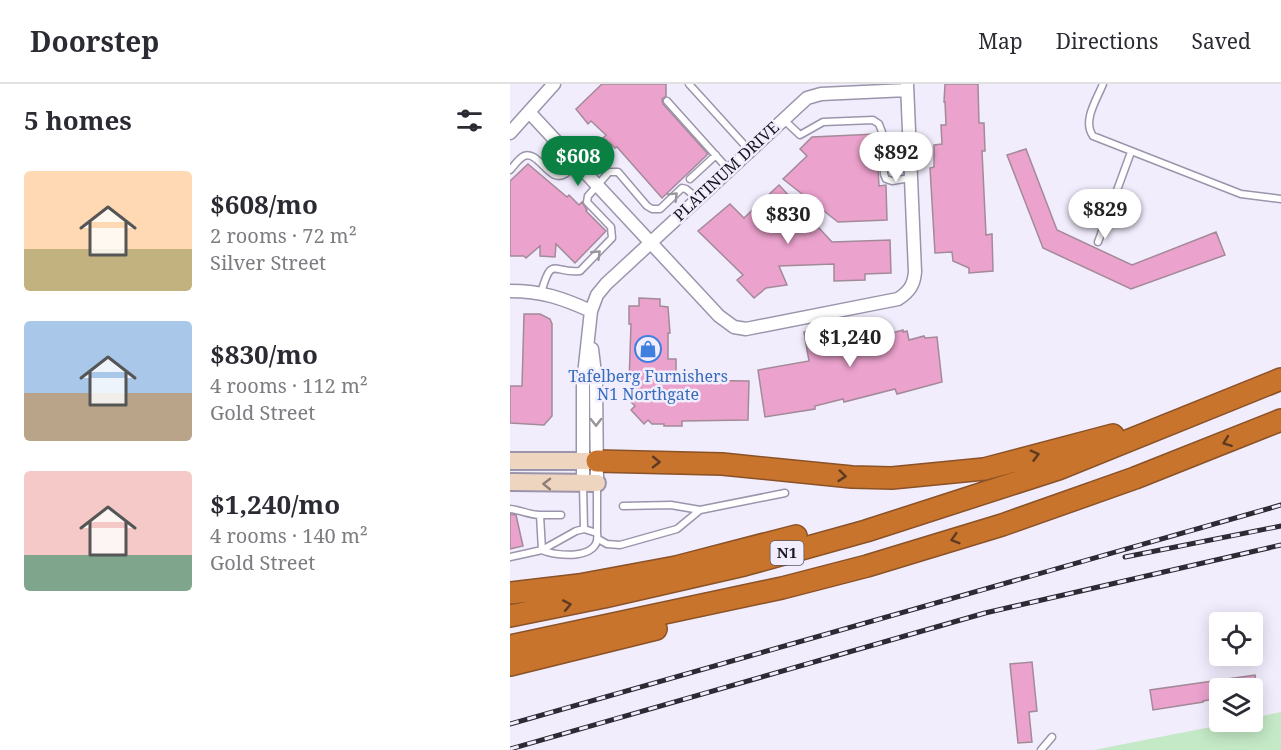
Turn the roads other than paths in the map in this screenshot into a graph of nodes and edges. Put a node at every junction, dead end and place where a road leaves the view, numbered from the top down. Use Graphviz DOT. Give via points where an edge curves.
graph roads {
  1 [pos="555,84"];
  2 [pos="689,84"];
  3 [pos="1103,84"];
  4 [pos="907,87"];
  5 [pos="667,101"];
  6 [pos="529,112"];
  7 [pos="783,119"];
  8 [pos="510,133"];
  9 [pos="749,150"];
  10 [pos="1131,152"];
  11 [pos="716,155"];
  12 [pos="576,163"];
  13 [pos="728,169"];
  14 [pos="510,170"];
  15 [pos="911,178"];
  16 [pos="690,179"];
  17 [pos="597,186"];
  18 [pos="697,198"];
  19 [pos="1281,199"];
  20 [pos="650,241"];
  21 [pos="1098,242"];
  22 [pos="510,291"];
  23 [pos="541,293"];
  24 [pos="590,317"];
  25 [pos="1281,379"];
  26 [pos="1194,414"];
  27 [pos="1281,420"];
  28 [pos="510,460"];
  29 [pos="590,461"];
  30 [pos="1058,469"];
  31 [pos="510,482"];
  32 [pos="590,483"];
  33 [pos="785,493"];
  34 [pos="623,506"];
  35 [pos="510,509"];
  36 [pos="700,510"];
  37 [pos="540,515"];
  38 [pos="561,515"];
  39 [pos="584,529"];
  40 [pos="597,536"];
  41 [pos="542,550"];
  42 [pos="510,557"];
  43 [pos="782,588"];
  44 [pos="513,592"];
  45 [pos="510,616"];
  46 [pos="510,646"];
  47 [pos="510,665"];
  48 [pos="1052,737"];
  49 [pos="1041,750"];
  1 -- 6 [label="street"];
  2 -- 9 [label="lane"];
  3 -- 10 [label="lane" via="1088,123 1090,131 1093,136"];
  4 -- 7 [label="street, PLATINUM DRIVE" via="821,94 807,98"];
  4 -- 15 [label="street"];
  5 -- 11 [label="lane"];
  6 -- 8 [label="street"];
  6 -- 12 [label="street"];
  7 -- 9 [label="street, PLATINUM DRIVE"];
  7 -- 15 [label="lane" via="800,135 823,122 873,120 882,132 886,179"];
  9 -- 13 [label="street, PLATINUM DRIVE"];
  10 -- 19 [label="lane" via="1241,194"];
  10 -- 21 [label="lane"];
  11 -- 13 [label="lane"];
  11 -- 16 [label="lane"];
  12 -- 14 [label="lane" via="560,176 527,155"];
  12 -- 17 [label="street"];
  13 -- 18 [label="street, PLATINUM DRIVE"];
  15 -- 20 [label="street" via="915,272 911,288 898,299 746,328 734,327 719,316"];
  17 -- 18 [label="lane, one-way" via="614,170 652,209 660,209 682,188"];
  17 -- 20 [label="street"];
  23 -- 17 [label="lane, one-way" via="551,270 580,271 612,238 611,227 587,202"];
  18 -- 20 [label="street, PLATINUM DRIVE"];
  20 -- 24 [label="street, PLATINUM DRIVE" via="597,295"];
  22 -- 23 [label="street"];
  23 -- 24 [label="street"];
  24 -- 29 [label="street" via="596,382"];
  25 -- 26 [label="highway, N1"];
  29 -- 26 [label="highway, one-way" via="722,464 852,477 904,477 984,469"];
  26 -- 30 [label="highway, N1"];
  27 -- 43 [label="highway, N1, one-way" via="1011,522"];
  28 -- 29 [label="street"];
  29 -- 32 [label="street"];
  30 -- 44 [label="highway" via="978,483 676,567 579,585"];
  45 -- 30 [label="highway, N1, one-way" via="744,565 866,531"];
  32 -- 31 [label="street, one-way"];
  32 -- 39 [label="lane"];
  32 -- 40 [label="lane"];
  33 -- 36 [label="lane"];
  34 -- 36 [label="lane" via="671,505"];
  35 -- 37 [label="lane"];
  36 -- 40 [label="lane" via="666,533 620,544 608,544"];
  37 -- 38 [label="lane"];
  37 -- 41 [label="lane"];
  39 -- 40 [label="lane"];
  39 -- 41 [label="lane"];
  40 -- 41 [label="lane" via="594,546 584,553"];
  41 -- 42 [label="lane"];
  43 -- 46 [label="highway, N1"];
  43 -- 47 [label="highway" via="721,613"];
  48 -- 49 [label="lane"];
}
